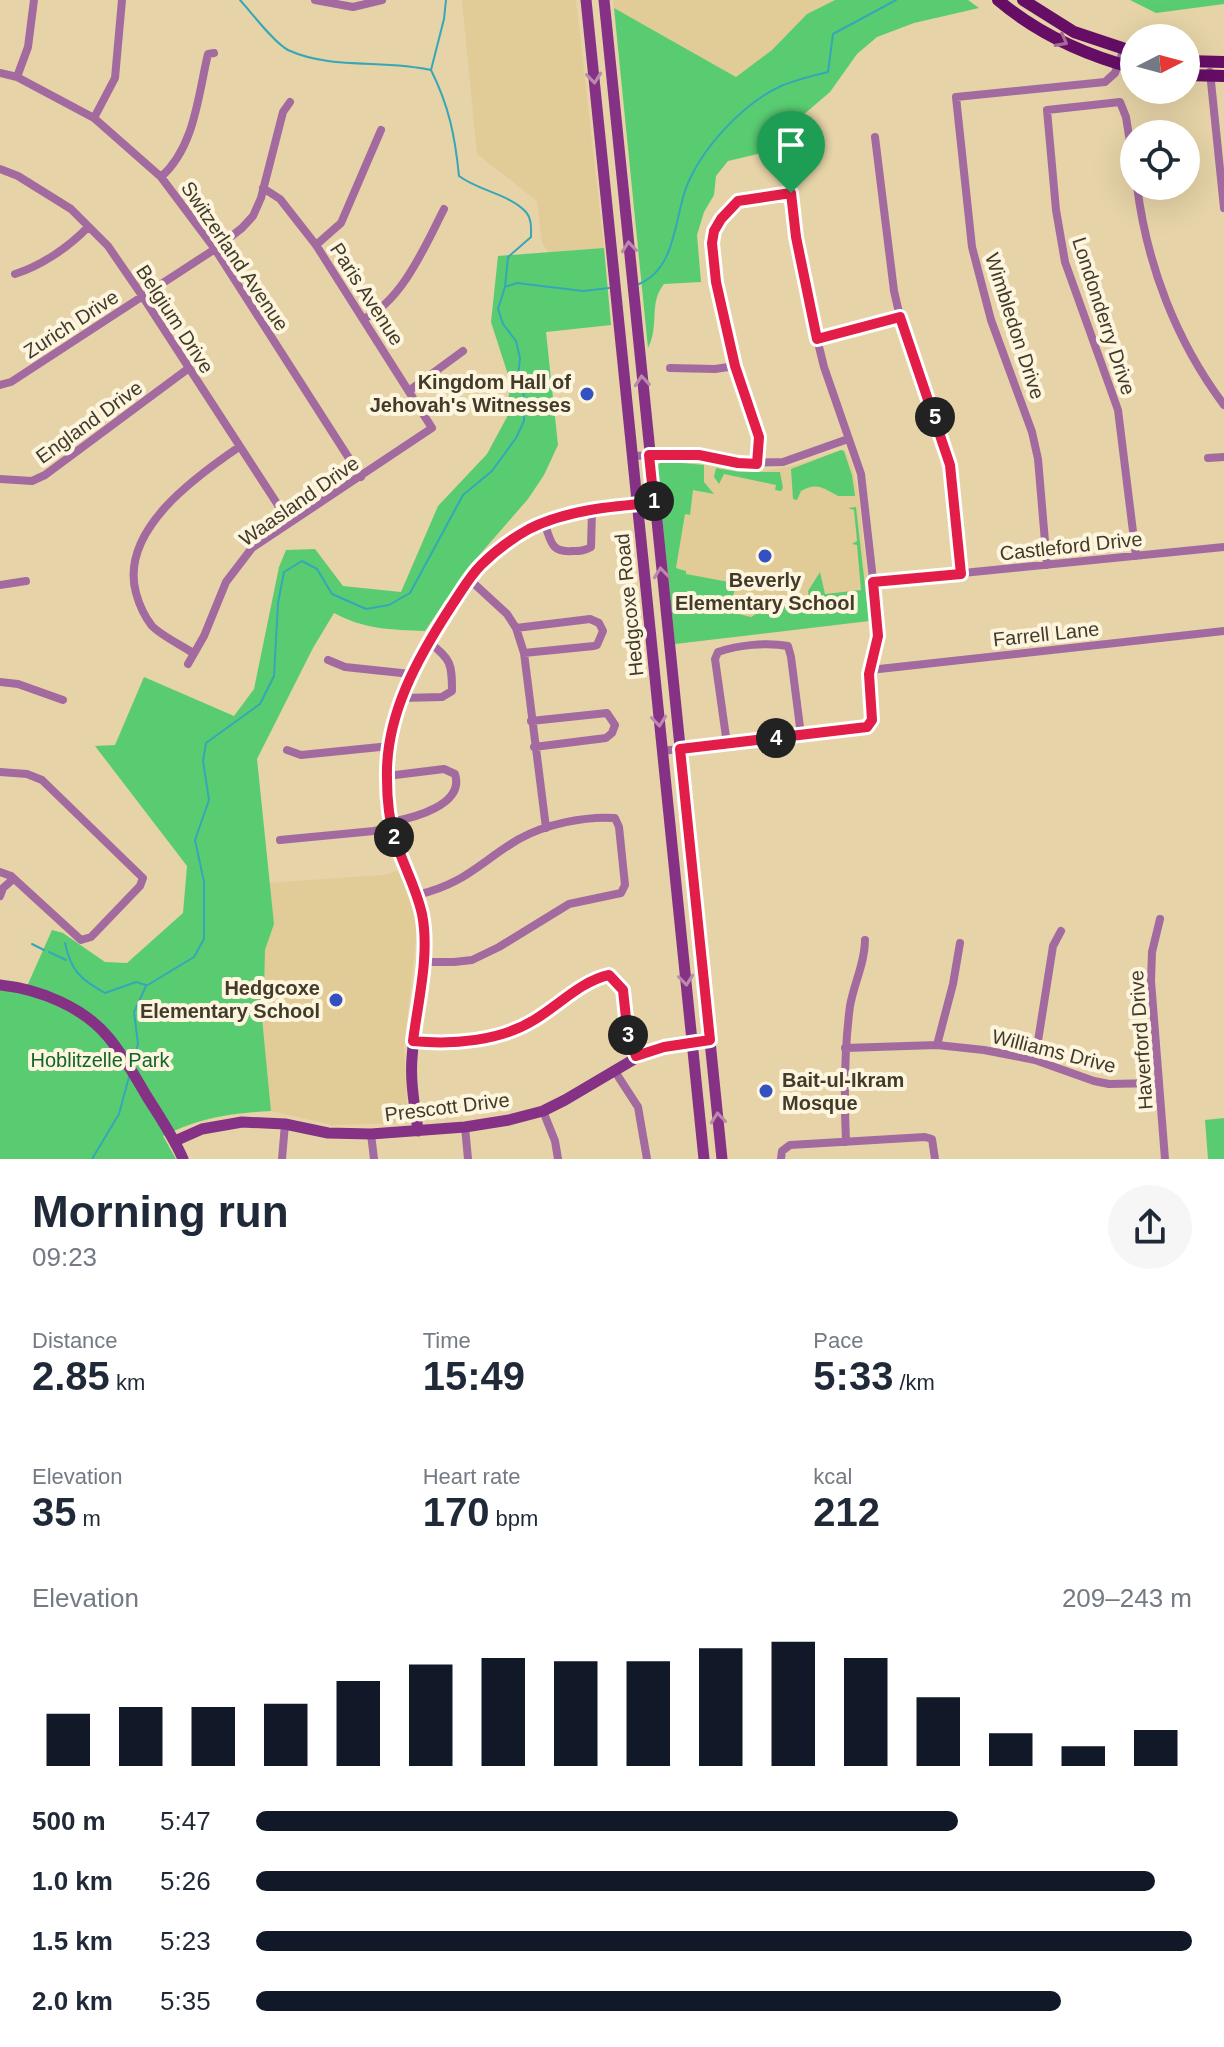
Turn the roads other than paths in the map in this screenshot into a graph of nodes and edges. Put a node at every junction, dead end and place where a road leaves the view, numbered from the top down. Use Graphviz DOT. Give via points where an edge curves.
graph roads {
  1 [pos="34,0"];
  2 [pos="122,0"];
  3 [pos="315,0"];
  4 [pos="382,0"];
  5 [pos="586,0"];
  6 [pos="604,0"];
  7 [pos="998,0"];
  8 [pos="1027,4"];
  9 [pos="1025,20"];
  10 [pos="606,24"];
  11 [pos="588,25"];
  12 [pos="1120,47"];
  13 [pos="214,53"];
  14 [pos="1224,62"];
  15 [pos="1119,64"];
  16 [pos="1200,66"];
  17 [pos="1210,70"];
  18 [pos="1200,72"];
  19 [pos="0,73"];
  20 [pos="1224,76"];
  21 [pos="17,77"];
  22 [pos="290,102"];
  23 [pos="94,118"];
  24 [pos="1126,120"];
  25 [pos="381,130"];
  26 [pos="875,137"];
  27 [pos="782,162"];
  28 [pos="0,169"];
  29 [pos="621,169"];
  30 [pos="603,170"];
  31 [pos="161,177"];
  32 [pos="263,188"];
  33 [pos="791,193"];
  34 [pos="1139,200"];
  35 [pos="1224,208"];
  36 [pos="444,209"];
  37 [pos="88,227"];
  38 [pos="316,245"];
  39 [pos="215,249"];
  40 [pos="15,274"];
  41 [pos="143,297"];
  42 [pos="900,317"];
  43 [pos="363,319"];
  44 [pos="817,339"];
  45 [pos="463,351"];
  46 [pos="735,366"];
  47 [pos="189,368"];
  48 [pos="670,368"];
  49 [pos="0,385"];
  50 [pos="410,390"];
  51 [pos="1224,405"];
  52 [pos="432,428"];
  53 [pos="848,439"];
  54 [pos="239,447"];
  55 [pos="649,455"];
  56 [pos="632,456"];
  57 [pos="1224,457"];
  58 [pos="1208,458"];
  59 [pos="757,464"];
  60 [pos="361,477"];
  61 [pos="0,479"];
  62 [pos="654,503"];
  63 [pos="637,504"];
  64 [pos="592,511"];
  65 [pos="289,522"];
  66 [pos="544,522"];
  67 [pos="1224,547"];
  68 [pos="1136,556"];
  69 [pos="1047,565"];
  70 [pos="961,574"];
  71 [pos="469,579"];
  72 [pos="26,581"];
  73 [pos="873,582"];
  74 [pos="0,585"];
  75 [pos="516,628"];
  76 [pos="1224,631"];
  77 [pos="429,642"];
  78 [pos="193,653"];
  79 [pos="524,653"];
  80 [pos="328,660"];
  81 [pos="188,664"];
  82 [pos="870,670"];
  83 [pos="411,674"];
  84 [pos="0,682"];
  85 [pos="402,698"];
  86 [pos="63,700"];
  87 [pos="531,721"];
  88 [pos="801,735"];
  89 [pos="727,744"];
  90 [pos="390,746"];
  91 [pos="534,747"];
  92 [pos="680,749"];
  93 [pos="287,750"];
  94 [pos="662,751"];
  95 [pos="0,772"];
  96 [pos="387,776"];
  97 [pos="391,824"];
  98 [pos="546,828"];
  99 [pos="280,840"];
  100 [pos="0,872"];
  101 [pos="11,876"];
  102 [pos="417,895"];
  103 [pos="0,896"];
  104 [pos="1160,919"];
  105 [pos="1061,931"];
  106 [pos="865,940"];
  107 [pos="960,943"];
  108 [pos="423,962"];
  109 [pos="0,985"];
  110 [pos="710,1040"];
  111 [pos="413,1041"];
  112 [pos="693,1042"];
  113 [pos="937,1045"];
  114 [pos="845,1048"];
  115 [pos="636,1056"];
  116 [pos="1035,1060"];
  117 [pos="614,1070"];
  118 [pos="1159,1083"];
  119 [pos="543,1111"];
  120 [pos="285,1124"];
  121 [pos="465,1127"];
  122 [pos="418,1131"];
  123 [pos="371,1134"];
  124 [pos="175,1141"];
  125 [pos="846,1142"];
  126 [pos="781,1155"];
  127 [pos="183,1159"];
  128 [pos="282,1159"];
  129 [pos="374,1159"];
  130 [pos="468,1159"];
  131 [pos="558,1159"];
  132 [pos="647,1159"];
  133 [pos="704,1159"];
  134 [pos="722,1159"];
  135 [pos="935,1159"];
  136 [pos="1165,1159"];
  1 -- 21 [label="street" via="30,37"];
  2 -- 23 [label="street" via="115,78"];
  3 -- 4 [label="street" via="353,7"];
  5 -- 11 [label="main road, Hedgcoxe Road"];
  6 -- 10 [label="main road, Hedgcoxe Road"];
  7 -- 9 [label="main road"];
  8 -- 9 [label="main road"];
  8 -- 12 [label="main road" via="1074,32"];
  9 -- 15 [label="main road, one-way"];
  10 -- 11 [label="main road"];
  10 -- 29 [label="main road, Hedgcoxe Road"];
  11 -- 30 [label="main road, Hedgcoxe Road, one-way"];
  13 -- 31 [label="street" via="208,54 183,149"];
  14 -- 17 [label="main road"];
  15 -- 69 [label="street, Wimbledon Drive" via="1105,82 956,97 972,247 991,320 1032,432"];
  16 -- 17 [label="main road"];
  17 -- 18 [label="main road"];
  17 -- 20 [label="main road"];
  17 -- 35 [label="street"];
  19 -- 21 [label="street, Switzerland Avenue"];
  21 -- 23 [label="street, Switzerland Avenue"];
  22 -- 32 [label="street, Zurich Drive"];
  23 -- 31 [label="street, Switzerland Avenue"];
  24 -- 68 [label="street, Londonderry Drive" via="1120,102 1047,110 1065,262 1118,410"];
  25 -- 38 [label="street" via="341,223"];
  26 -- 42 [label="street"];
  27 -- 33 [label="street" via="789,166"];
  28 -- 37 [label="street, Belgium Drive" via="71,209"];
  29 -- 30 [label="main road"];
  55 -- 29 [label="main road, Hedgcoxe Road, one-way"];
  30 -- 56 [label="main road, Hedgcoxe Road"];
  31 -- 39 [label="street, Switzerland Avenue"];
  32 -- 38 [label="street, Paris Avenue" via="280,199"];
  32 -- 39 [label="street, Zurich Drive" via="253,216"];
  33 -- 44 [label="street"];
  33 -- 46 [label="street" via="738,201 714,231 716,282"];
  34 -- 51 [label="street" via="1155,276 1191,356"];
  36 -- 43 [label="street" via="414,268"];
  37 -- 40 [label="street" via="77,239"];
  37 -- 41 [label="street, Belgium Drive"];
  38 -- 43 [label="street, Paris Avenue"];
  39 -- 41 [label="street, Zurich Drive"];
  39 -- 60 [label="street, Switzerland Avenue"];
  41 -- 47 [label="street, Belgium Drive"];
  41 -- 49 [label="street, Zurich Drive"];
  42 -- 44 [label="street"];
  42 -- 70 [label="street" via="950,465"];
  43 -- 50 [label="street, Paris Avenue"];
  44 -- 53 [label="street"];
  45 -- 50 [label="street"];
  46 -- 48 [label="street"];
  46 -- 59 [label="street" via="759,437"];
  47 -- 54 [label="street, Belgium Drive"];
  47 -- 61 [label="street, England Drive" via="45,475 32,481"];
  50 -- 52 [label="street, Paris Avenue"];
  52 -- 60 [label="street, Waasland Drive"];
  53 -- 59 [label="street" via="800,458"];
  53 -- 73 [label="street" via="861,474"];
  54 -- 65 [label="street, Belgium Drive"];
  54 -- 78 [label="street" via="179,494 144,535 136,555 135,586 145,614 153,627"];
  55 -- 56 [label="street"];
  55 -- 59 [label="street" via="699,455"];
  55 -- 62 [label="main road, Hedgcoxe Road"];
  56 -- 63 [label="main road, Hedgcoxe Road"];
  57 -- 58 [label="street"];
  60 -- 65 [label="street, Waasland Drive"];
  62 -- 63 [label="main road"];
  92 -- 62 [label="main road, Hedgcoxe Road, one-way"];
  63 -- 64 [label="main road"];
  63 -- 94 [label="main road, Hedgcoxe Road, one-way"];
  64 -- 66 [label="main road"];
  64 -- 66 [label="street" via="587,550 555,549"];
  65 -- 78 [label="street, Waasland Drive" via="238,564"];
  66 -- 71 [label="main road" via="503,546"];
  67 -- 68 [label="street, Castleford Drive"];
  68 -- 69 [label="street, Castleford Drive"];
  69 -- 70 [label="street, Castleford Drive"];
  70 -- 73 [label="street, Castleford Drive"];
  71 -- 75 [label="street" via="497,602"];
  71 -- 77 [label="main road"];
  72 -- 74 [label="street"];
  73 -- 82 [label="street" via="878,636"];
  75 -- 79 [label="street"];
  75 -- 79 [label="street" via="590,619 603,631 594,646"];
  76 -- 82 [label="street, Farrell Lane"];
  77 -- 83 [label="main road"];
  77 -- 85 [label="street" via="449,659 452,691 442,697"];
  78 -- 81 [label="street, Waasland Drive"];
  79 -- 87 [label="street"];
  80 -- 83 [label="street" via="345,667"];
  82 -- 88 [label="street" via="871,725"];
  83 -- 85 [label="main road"];
  84 -- 86 [label="street"];
  85 -- 90 [label="main road"];
  87 -- 91 [label="street"];
  87 -- 91 [label="street" via="607,713 615,725 606,738"];
  88 -- 89 [label="street"];
  88 -- 89 [label="street" via="788,646 776,644 718,652 716,674"];
  89 -- 92 [label="street"];
  90 -- 93 [label="street" via="301,755"];
  90 -- 96 [label="main road"];
  91 -- 98 [label="street"];
  92 -- 94 [label="street"];
  92 -- 110 [label="main road, Hedgcoxe Road"];
  94 -- 112 [label="main road, Hedgcoxe Road, one-way"];
  95 -- 101 [label="street" via="42,780 143,878 85,940"];
  96 -- 97 [label="main road"];
  96 -- 97 [label="street" via="444,769 455,774 458,786 425,814"];
  97 -- 99 [label="street" via="374,831"];
  97 -- 102 [label="main road"];
  98 -- 102 [label="street" via="522,837 460,880"];
  98 -- 108 [label="street" via="615,818 625,885 621,893 569,904 472,960"];
  100 -- 101 [label="street"];
  101 -- 103 [label="street"];
  102 -- 108 [label="main road" via="423,917"];
  104 -- 118 [label="street, Haverford Drive" via="1151,981"];
  105 -- 116 [label="street" via="1053,946"];
  106 -- 114 [label="street"];
  107 -- 113 [label="street"];
  108 -- 111 [label="main road"];
  109 -- 124 [label="main road" via="59,1001 96,1024"];
  110 -- 112 [label="main road, Prescott Drive"];
  134 -- 110 [label="main road, Hedgcoxe Road, one-way"];
  111 -- 115 [label="street" via="474,1040 516,1029 609,975 623,990 628,1037"];
  111 -- 122 [label="main road"];
  112 -- 115 [label="main road, Prescott Drive"];
  112 -- 133 [label="main road, Hedgcoxe Road"];
  113 -- 114 [label="street, Williams Drive"];
  113 -- 116 [label="street, Williams Drive"];
  114 -- 125 [label="street"];
  115 -- 117 [label="main road, Prescott Drive"];
  116 -- 118 [label="street, Williams Drive" via="1109,1084"];
  117 -- 119 [label="main road, Prescott Drive"];
  117 -- 132 [label="street" via="638,1107"];
  118 -- 136 [label="street, Haverford Drive"];
  119 -- 121 [label="main road, Prescott Drive"];
  119 -- 131 [label="street"];
  120 -- 123 [label="main road, Prescott Drive"];
  120 -- 124 [label="main road, Prescott Drive" via="223,1124"];
  120 -- 128 [label="street"];
  121 -- 122 [label="main road, Prescott Drive"];
  121 -- 130 [label="street"];
  122 -- 123 [label="main road, Prescott Drive"];
  123 -- 129 [label="street"];
  124 -- 127 [label="main road"];
  125 -- 126 [label="street" via="790,1145"];
  125 -- 135 [label="street" via="925,1137 932,1139"];
}
